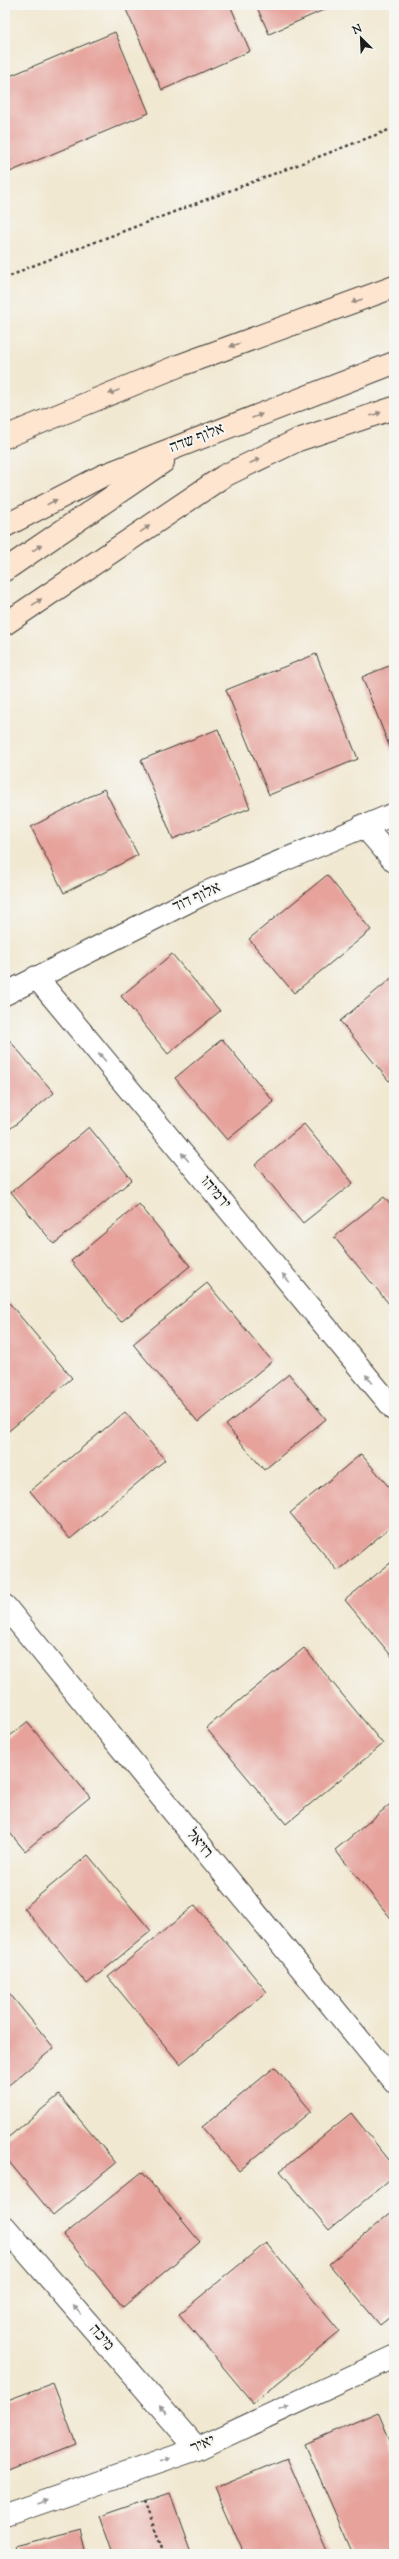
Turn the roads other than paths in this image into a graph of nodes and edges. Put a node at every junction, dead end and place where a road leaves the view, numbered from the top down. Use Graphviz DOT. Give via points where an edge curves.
graph roads {
  1 [pos="394,288"];
  2 [pos="394,363"];
  3 [pos="394,408"];
  4 [pos="5,436"];
  5 [pos="195,440"];
  6 [pos="5,526"];
  7 [pos="5,570"];
  8 [pos="5,624"];
  9 [pos="394,814"];
  10 [pos="363,825"];
  11 [pos="394,861"];
  12 [pos="36,977"];
  13 [pos="5,994"];
  14 [pos="394,1408"];
  15 [pos="5,1606"];
  16 [pos="394,2082"];
  17 [pos="5,2227"];
  18 [pos="394,2357"];
  19 [pos="197,2448"];
  20 [pos="5,2515"];
  1 -- 4 [label="main road, one-way" via="178,366"];
  5 -- 2 [label="main road, אלוף שדה, one-way"];
  8 -- 3 [label="main road, one-way" via="224,476 298,440"];
  6 -- 5 [label="main road, אלוף שדה, one-way" via="102,476"];
  7 -- 5 [label="main road, one-way"];
  9 -- 10 [label="street, אלוף דוד"];
  10 -- 11 [label="street"];
  10 -- 12 [label="street, אלוף דוד" via="205,893"];
  12 -- 13 [label="street, אלוף דוד"];
  14 -- 12 [label="street, ירמיהו, one-way"];
  15 -- 16 [label="street, רזיאל"];
  19 -- 17 [label="street, מיכה, one-way"];
  19 -- 18 [label="street, יאיר, one-way"];
  20 -- 19 [label="street, יאיר, one-way"];
}
